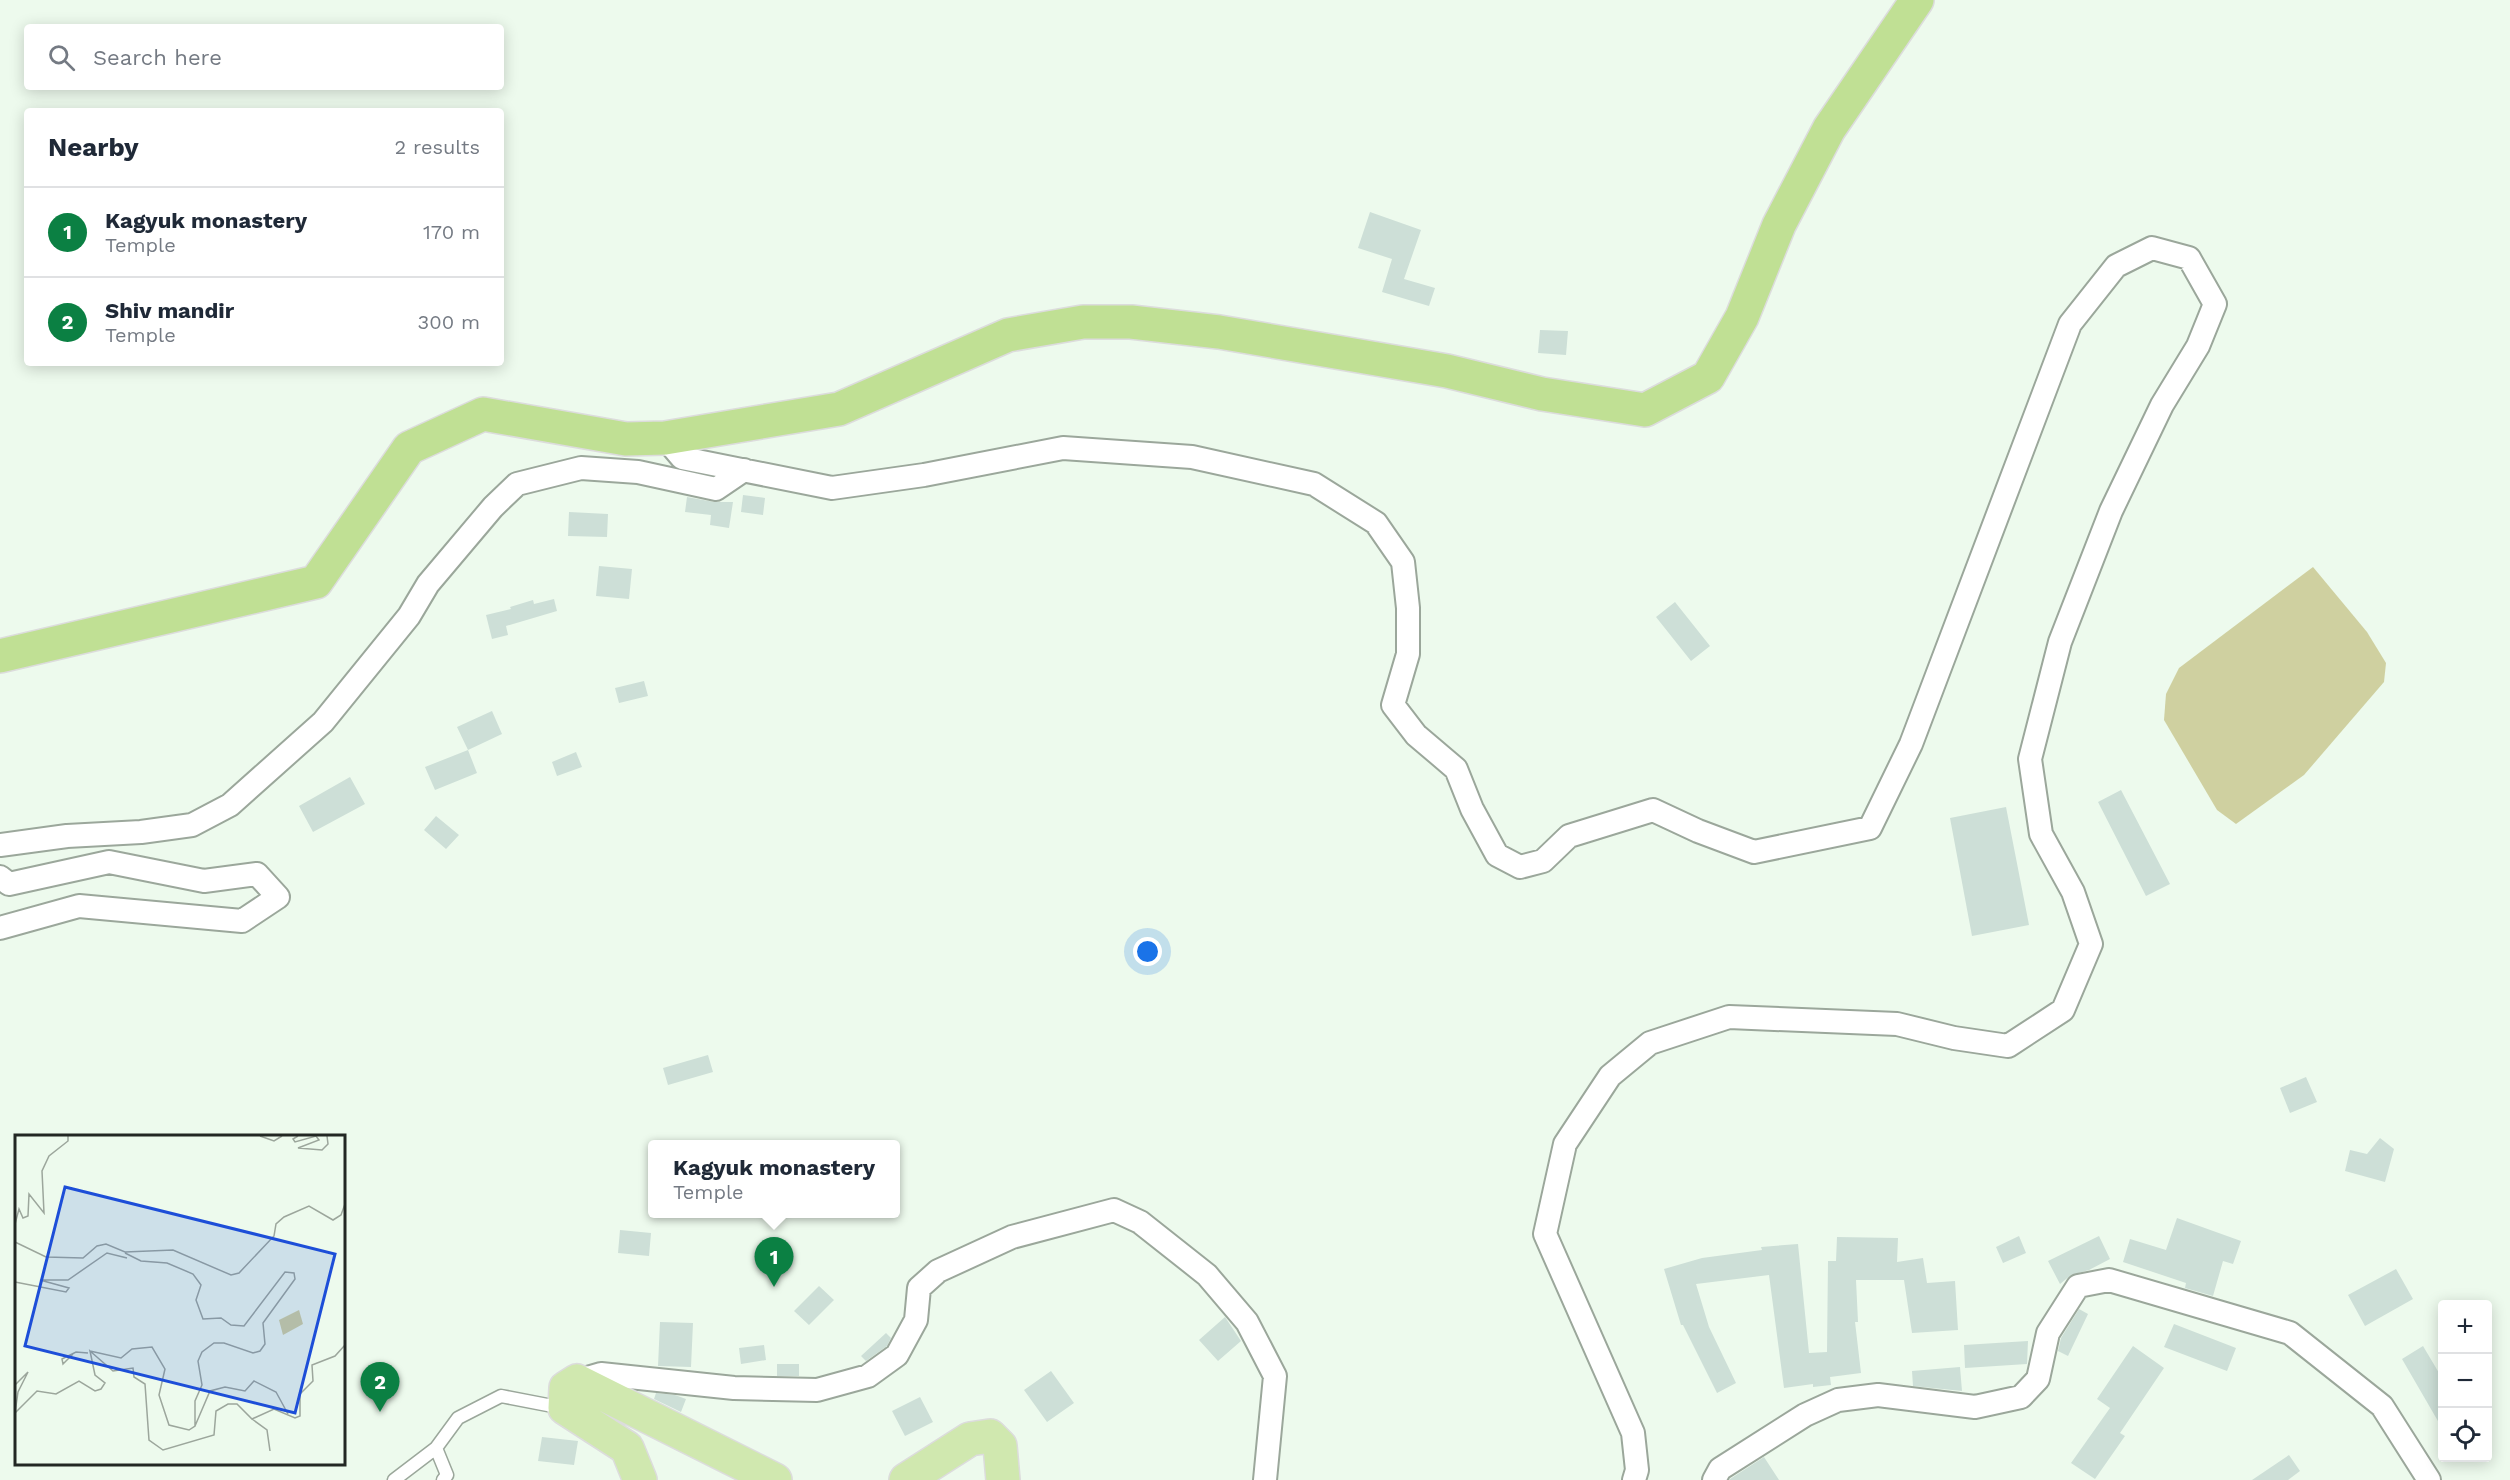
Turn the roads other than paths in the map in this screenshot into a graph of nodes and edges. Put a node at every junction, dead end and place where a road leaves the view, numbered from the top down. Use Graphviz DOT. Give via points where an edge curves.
graph roads {
  1 [pos="1917,0"];
  2 [pos="665,438"];
  3 [pos="744,470"];
  4 [pos="0,656"];
  5 [pos="0,845"];
  6 [pos="0,877"];
  7 [pos="0,928"];
  8 [pos="571,1394"];
  9 [pos="436,1448"];
  10 [pos="394,1480"];
  11 [pos="443,1480"];
  12 [pos="640,1480"];
  13 [pos="775,1480"];
  14 [pos="906,1480"];
  15 [pos="1002,1480"];
  16 [pos="1265,1480"];
  17 [pos="1634,1480"];
  18 [pos="1714,1480"];
  19 [pos="2429,1480"];
  1 -- 2 [label="highway" via="1829,129 1779,225 1742,317 1708,377 1645,410 1219,332 1131,322 1083,322 1008,335 839,409"];
  2 -- 3 [label="street" via="682,458"];
  2 -- 4 [label="highway" via="626,439 483,414 409,448 316,582"];
  3 -- 5 [label="street" via="716,489 638,472 581,468 517,484 428,584 409,616 323,722 230,805 192,825"];
  3 -- 17 [label="street" via="832,488 1063,448 1192,457 1314,484 1376,523 1403,562 1408,654 1393,705 1416,735 1456,769 1497,855 1521,867 1543,861 1569,836 1653,810 1754,852 1870,828 1911,744 2070,324 2115,266 2152,248 2189,258 2215,304 2198,346 2162,405 2111,511 2060,642 2030,759 2041,834 2073,891 2091,944 2063,1010 2008,1046 1897,1024 1729,1017 1650,1043 1610,1076 1565,1144 1545,1234 1633,1433 1637,1470"];
  6 -- 7 [label="street" via="9,884 109,862 204,881 257,874 278,897 242,921 79,906"];
  8 -- 9 [label="lane" via="501,1396 458,1418"];
  8 -- 12 [label="main road" via="627,1448"];
  8 -- 13 [label="main road"];
  8 -- 16 [label="street" via="601,1374 734,1388 818,1390 868,1377 897,1355 916,1320 919,1288 938,1271 1012,1237 1114,1210 1140,1222 1207,1275 1247,1322 1275,1376"];
  9 -- 10 [label="lane"];
  9 -- 11 [label="lane" via="447,1475"];
  14 -- 15 [label="main road" via="970,1439 990,1436 1000,1446"];
  18 -- 19 [label="street" via="1720,1469 1805,1415 1838,1400 1878,1395 1975,1407 2021,1397 2038,1379 2048,1333 2078,1286 2109,1280 2290,1333 2382,1406"];
}
